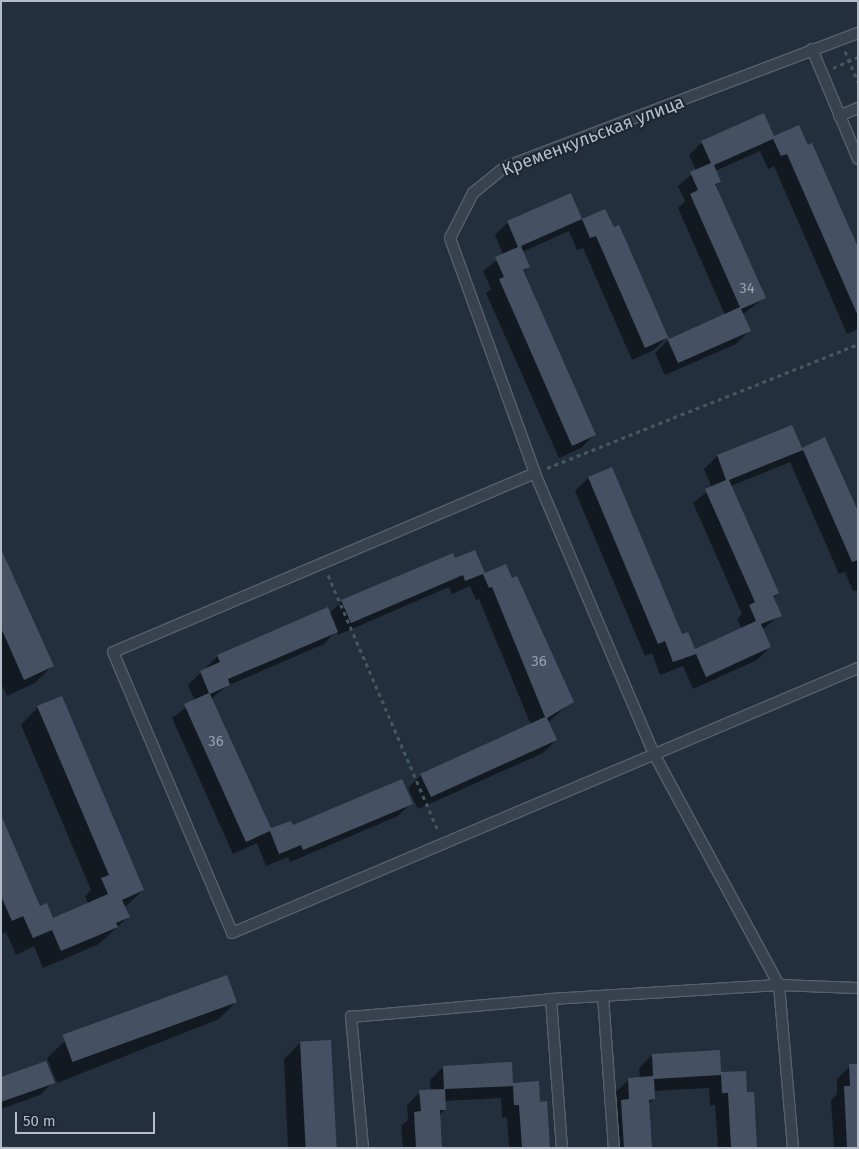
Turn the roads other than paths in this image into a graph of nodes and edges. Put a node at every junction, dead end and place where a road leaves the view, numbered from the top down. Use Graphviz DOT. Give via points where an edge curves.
graph roads {
  1 [pos="858,33"];
  2 [pos="812,49"];
  3 [pos="857,110"];
  4 [pos="840,116"];
  5 [pos="858,159"];
  6 [pos="535,473"];
  7 [pos="858,668"];
  8 [pos="654,754"];
  9 [pos="779,985"];
  10 [pos="858,988"];
  11 [pos="603,996"];
  12 [pos="550,999"];
  13 [pos="363,1148"];
  14 [pos="562,1148"];
  15 [pos="614,1148"];
  16 [pos="792,1148"];
  1 -- 2 [label="lane, Кременкульская улица"];
  2 -- 4 [label="lane"];
  2 -- 6 [label="lane, Кременкульская улица" via="758,73 505,167 473,192 450,238"];
  3 -- 4 [label="lane"];
  4 -- 5 [label="lane"];
  6 -- 8 [label="lane, Кременкульская улица"];
  6 -- 8 [label="lane" via="112,652 232,933"];
  7 -- 8 [label="lane"];
  8 -- 9 [label="lane, Кременкульская улица"];
  9 -- 10 [label="lane"];
  9 -- 11 [label="lane"];
  9 -- 16 [label="lane"];
  11 -- 12 [label="lane"];
  11 -- 15 [label="lane"];
  12 -- 13 [label="lane" via="351,1018"];
  12 -- 14 [label="lane"];
}
